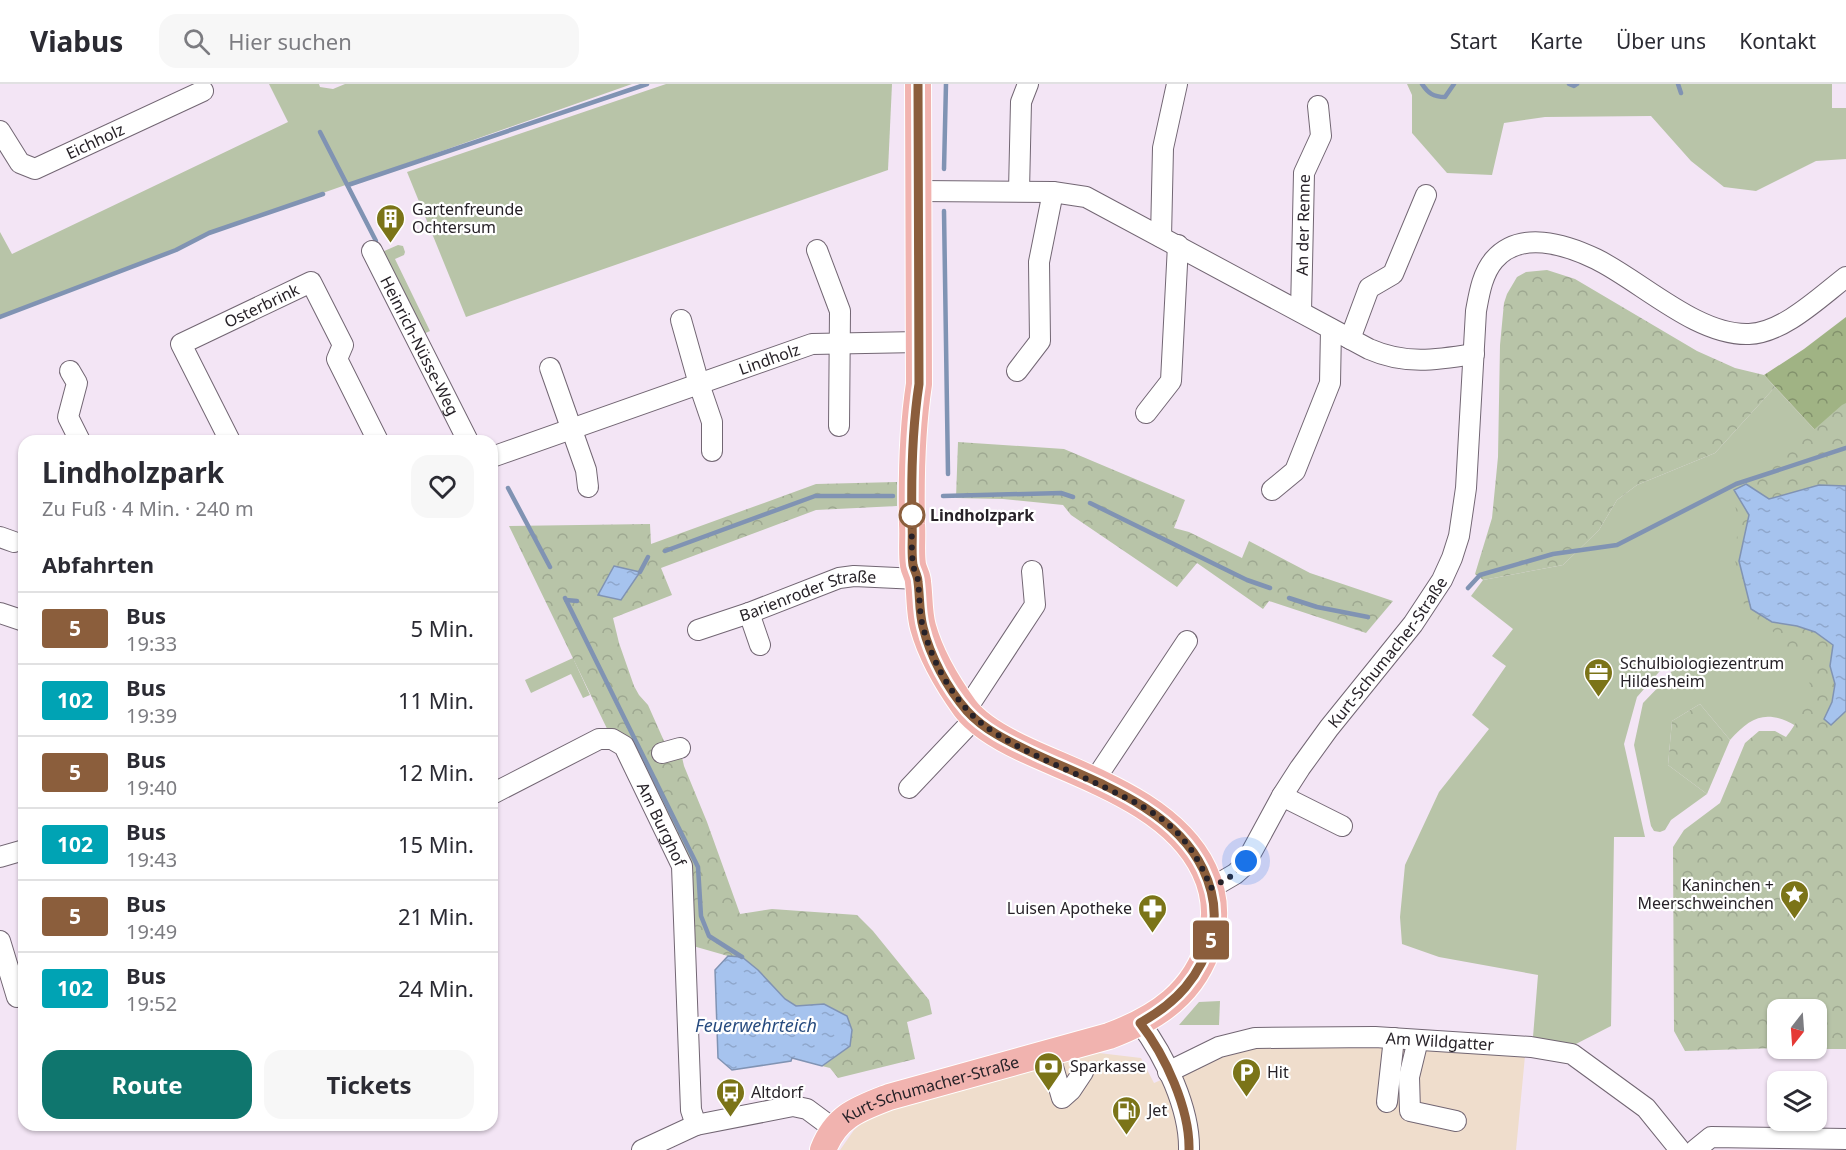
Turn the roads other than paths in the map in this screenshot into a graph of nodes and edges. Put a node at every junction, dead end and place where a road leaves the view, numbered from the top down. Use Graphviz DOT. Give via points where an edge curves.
graph roads {
  1 [pos="918,84"];
  2 [pos="1028,84"];
  3 [pos="1177,84"];
  4 [pos="204,91"];
  5 [pos="1318,106"];
  6 [pos="0,131"];
  7 [pos="918,191"];
  8 [pos="1018,191"];
  9 [pos="1053,192"];
  10 [pos="1426,195"];
  11 [pos="1170,241"];
  12 [pos="817,250"];
  13 [pos="372,251"];
  14 [pos="1846,276"];
  15 [pos="1300,312"];
  16 [pos="681,320"];
  17 [pos="1330,329"];
  18 [pos="1350,339"];
  19 [pos="840,342"];
  20 [pos="919,342"];
  21 [pos="1474,354"];
  22 [pos="550,368"];
  23 [pos="70,371"];
  24 [pos="1017,371"];
  25 [pos="699,384"];
  26 [pos="1146,413"];
  27 [pos="839,426"];
  28 [pos="572,429"];
  29 [pos="77,435"];
  30 [pos="227,435"];
  31 [pos="375,435"];
  32 [pos="465,435"];
  33 [pos="712,451"];
  34 [pos="498,455"];
  35 [pos="588,487"];
  36 [pos="1272,490"];
  37 [pos="1032,571"];
  38 [pos="918,579"];
  39 [pos="0,613"];
  40 [pos="749,613"];
  41 [pos="18,619"];
  42 [pos="698,630"];
  43 [pos="1187,641"];
  44 [pos="760,645"];
  45 [pos="971,714"];
  46 [pos="1095,782"];
  47 [pos="909,788"];
  48 [pos="498,791"];
  49 [pos="1282,796"];
  50 [pos="1342,826"];
  51 [pos="18,852"];
  52 [pos="0,856"];
  53 [pos="1211,888"];
  54 [pos="0,941"];
  55 [pos="14,998"];
  56 [pos="1140,1023"];
  57 [pos="1394,1038"];
  58 [pos="1418,1040"];
  59 [pos="1049,1053"];
  60 [pos="1083,1072"];
  61 [pos="1168,1072"];
  62 [pos="1387,1102"];
  63 [pos="1456,1121"];
  64 [pos="696,1125"];
  65 [pos="829,1139"];
  66 [pos="1846,1139"];
  67 [pos="642,1150"];
  68 [pos="1189,1150"];
  69 [pos="1680,1150"];
  70 [pos="1695,1150"];
  1 -- 7 [label="main road"];
  2 -- 8 [label="street" via="1021,102"];
  3 -- 11 [label="street" via="1163,148"];
  4 -- 6 [label="street, Eichholz" via="35,169 20,163"];
  5 -- 15 [label="street, An der Renne" via="1321,136 1304,173"];
  7 -- 8 [label="street"];
  7 -- 20 [label="main road"];
  8 -- 9 [label="street"];
  9 -- 11 [label="street" via="1086,196"];
  9 -- 24 [label="street" via="1039,262 1040,341"];
  10 -- 18 [label="street" via="1393,274 1370,288"];
  11 -- 15 [label="street"];
  11 -- 26 [label="street" via="1171,381"];
  12 -- 19 [label="street" via="840,311"];
  13 -- 32 [label="street, Heinrich-Nüsse-Weg"];
  14 -- 21 [label="street, Kurt-Schumacher-Straße" via="1780,325 1763,332 1726,332 1699,321 1597,259 1556,244 1519,244 1494,260 1487,272 1476,311"];
  15 -- 17 [label="street"];
  16 -- 25 [label="street"];
  17 -- 18 [label="street"];
  17 -- 36 [label="street" via="1330,383 1295,471"];
  18 -- 21 [label="street" via="1386,357 1402,360"];
  19 -- 20 [label="street, Lindholz"];
  19 -- 25 [label="street, Lindholz" via="812,344"];
  19 -- 27 [label="street"];
  20 -- 38 [label="main road" via="927,512 923,565"];
  21 -- 49 [label="street, Kurt-Schumacher-Straße" via="1466,488 1452,558 1427,605 1329,728"];
  22 -- 28 [label="street"];
  23 -- 29 [label="street" via="77,383 68,417"];
  25 -- 28 [label="street, Lindholz"];
  25 -- 33 [label="street" via="712,422"];
  28 -- 34 [label="street, Lindholz"];
  28 -- 35 [label="street"];
  30 -- 31 [label="street, Osterbrink" via="181,344 310,282 343,345 337,359"];
  37 -- 45 [label="street" via="1035,605"];
  38 -- 40 [label="street, Barienroder Straße" via="839,578"];
  38 -- 45 [label="main road" via="922,626 931,650 951,688"];
  39 -- 41 [label="street"];
  40 -- 42 [label="street, Barienroder Straße"];
  40 -- 44 [label="street"];
  43 -- 46 [label="street"];
  45 -- 46 [label="main road" via="1011,743"];
  45 -- 47 [label="street"];
  46 -- 53 [label="main road" via="1152,811 1178,832 1201,864"];
  48 -- 64 [label="street, Am Burghof" via="599,739 612,739 639,765 682,866 691,1110"];
  49 -- 50 [label="street"];
  49 -- 53 [label="street, Kurt-Schumacher-Straße" via="1244,866"];
  51 -- 52 [label="street"];
  53 -- 56 [label="main road, Kurt-Schumacher-Straße" via="1214,925 1203,961 1180,995"];
  54 -- 55 [label="street"];
  56 -- 59 [label="main road, Kurt-Schumacher-Straße"];
  56 -- 61 [label="street"];
  57 -- 58 [label="street, Am Wildgatter"];
  57 -- 61 [label="street, Am Wildgatter" via="1255,1038 1219,1047"];
  57 -- 62 [label="street"];
  58 -- 63 [label="street" via="1409,1077 1410,1111"];
  58 -- 69 [label="street, Am Wildgatter" via="1531,1047 1572,1054 1646,1108"];
  59 -- 60 [label="street" via="1062,1098"];
  59 -- 65 [label="main road, Kurt-Schumacher-Straße" via="860,1108 848,1115"];
  61 -- 68 [label="street" via="1187,1125"];
  64 -- 65 [label="street" via="792,1106 807,1109"];
  64 -- 67 [label="street"];
  66 -- 70 [label="street" via="1712,1137"];
}
